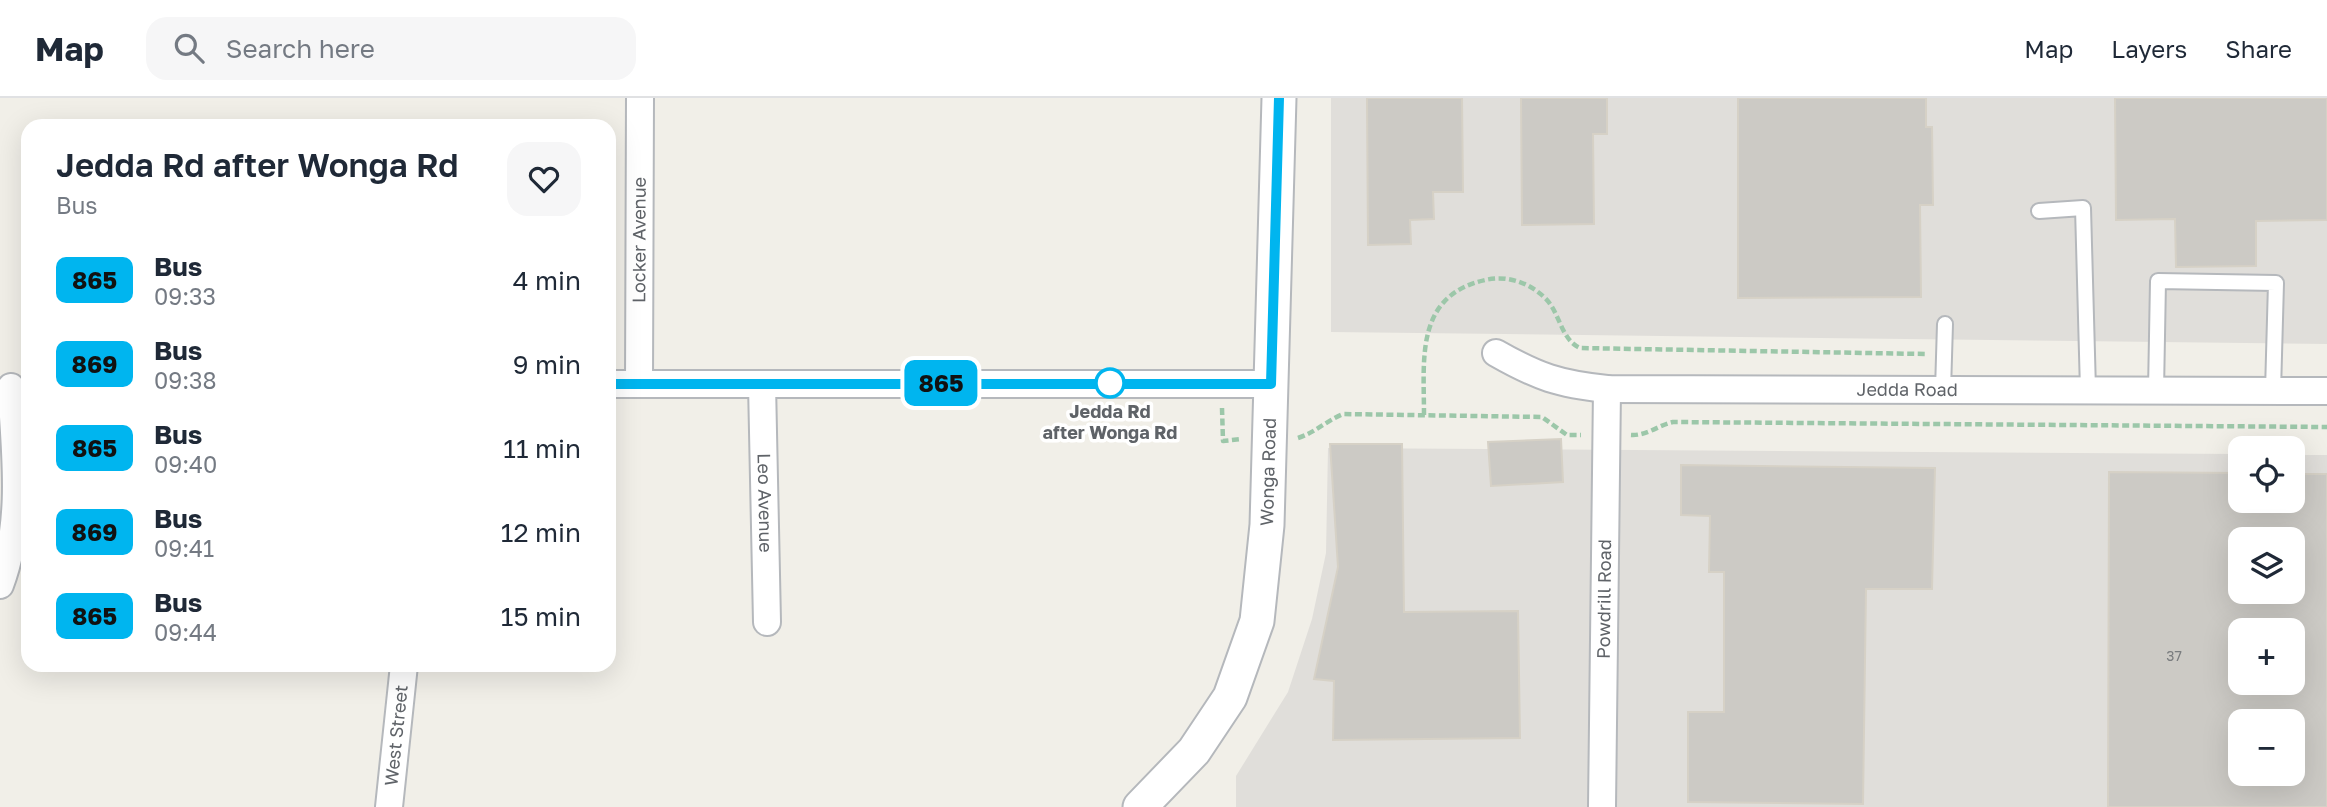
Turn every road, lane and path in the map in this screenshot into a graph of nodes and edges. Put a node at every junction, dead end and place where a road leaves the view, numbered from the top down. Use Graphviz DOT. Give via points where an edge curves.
graph roads {
  1 [pos="640,98"];
  2 [pos="1279,98"];
  3 [pos="2039,211"];
  4 [pos="1945,324"];
  5 [pos="1496,353"];
  6 [pos="1944,354"];
  7 [pos="616,384"];
  8 [pos="639,384"];
  9 [pos="762,384"];
  10 [pos="1271,384"];
  11 [pos="13,387"];
  12 [pos="1607,389"];
  13 [pos="1943,390"];
  14 [pos="2088,390"];
  15 [pos="2156,391"];
  16 [pos="2273,391"];
  17 [pos="2327,391"];
  18 [pos="1222,404"];
  19 [pos="1424,415"];
  20 [pos="2327,426"];
  21 [pos="1567,435"];
  22 [pos="1641,436"];
  23 [pos="1298,438"];
  24 [pos="1237,439"];
  25 [pos="0,585"];
  26 [pos="767,622"];
  27 [pos="403,672"];
  28 [pos="389,807"];
  29 [pos="1140,807"];
  30 [pos="1602,807"];
  1 -- 8 [label="street, Locker Avenue"];
  2 -- 10 [label="street, Wonga Road"];
  3 -- 14 [label="lane" via="2083,208"];
  4 -- 6 [label="lane"];
  5 -- 12 [label="street, Jedda Road" via="1563,384"];
  6 -- 13 [label="lane"];
  6 -- 19 [label="path" via="1580,348 1566,337 1555,310 1539,293 1519,282 1493,279 1453,291 1434,314 1424,348"];
  7 -- 8 [label="street"];
  8 -- 9 [label="street"];
  9 -- 10 [label="street"];
  9 -- 26 [label="street, Leo Avenue"];
  10 -- 29 [label="street, Wonga Road" via="1267,525 1257,621 1230,697 1194,751"];
  11 -- 25 [label="street" via="16,487"];
  12 -- 13 [label="street, Jedda Road"];
  12 -- 30 [label="street, Powdrill Road"];
  13 -- 14 [label="street, Jedda Road"];
  14 -- 15 [label="street, Jedda Road"];
  15 -- 16 [label="street, Jedda Road"];
  15 -- 16 [label="lane" via="2158,281 2276,283"];
  16 -- 17 [label="street, Jedda Road"];
  18 -- 24 [label="path" via="1223,440"];
  19 -- 21 [label="path" via="1542,417"];
  19 -- 23 [label="path" via="1343,414 1326,420 1317,432"];
  20 -- 22 [label="path" via="1673,422"];
  27 -- 28 [label="street, West Street"];
}
